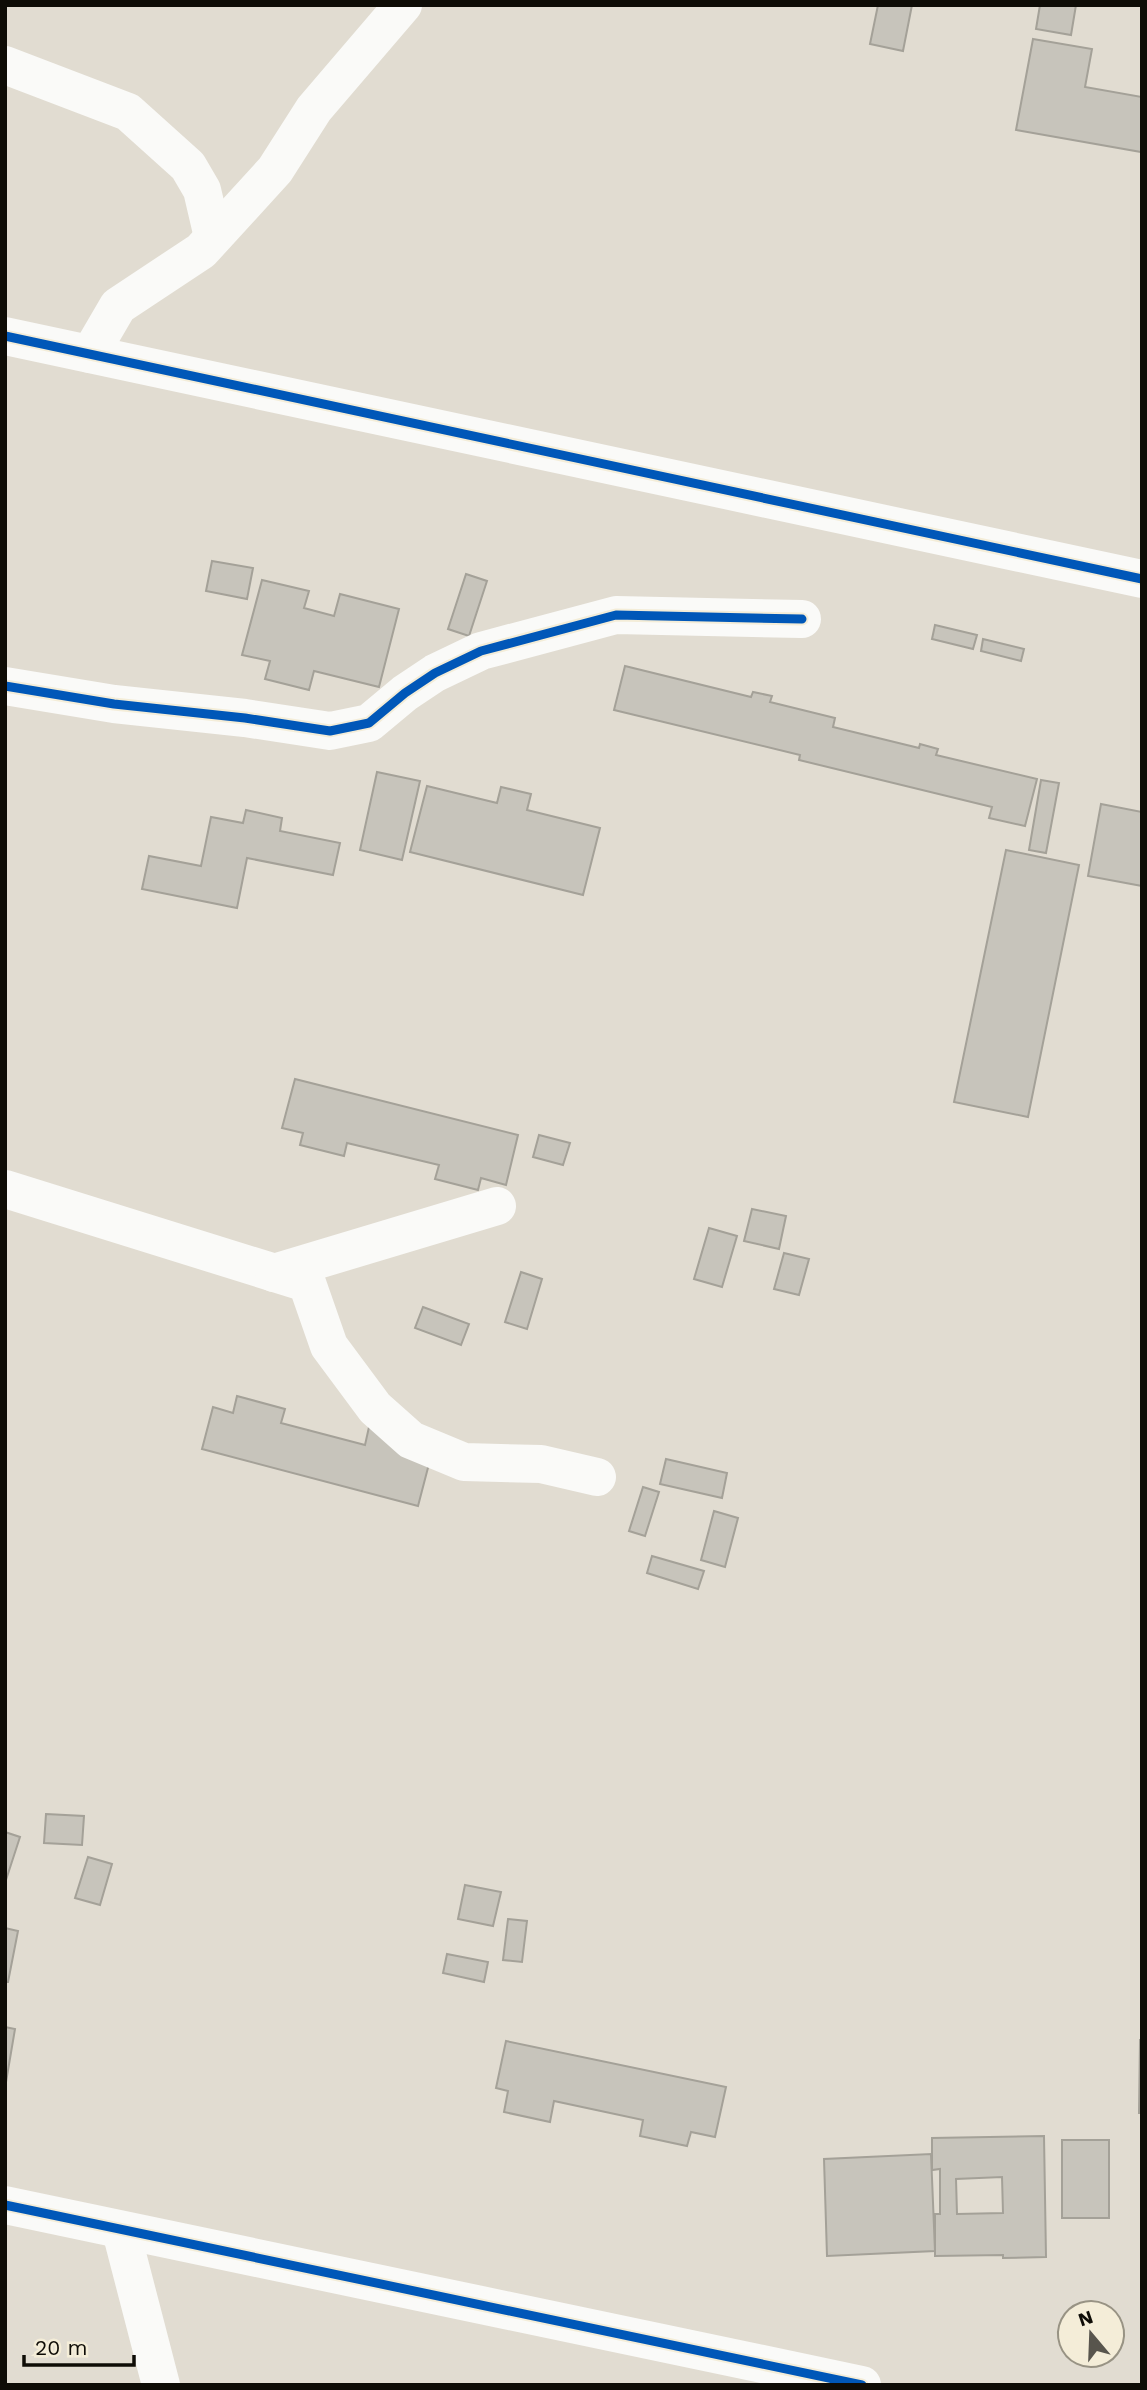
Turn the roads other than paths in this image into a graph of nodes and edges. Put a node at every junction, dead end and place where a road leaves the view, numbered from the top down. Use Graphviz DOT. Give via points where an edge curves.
graph roads {
  1 [pos="403,5"];
  2 [pos="5,65"];
  3 [pos="213,237"];
  4 [pos="5,336"];
  5 [pos="90,354"];
  6 [pos="1142,579"];
  7 [pos="802,619"];
  8 [pos="5,686"];
  9 [pos="5,1189"];
  10 [pos="497,1206"];
  11 [pos="274,1273"];
  12 [pos="597,1478"];
  13 [pos="5,2205"];
  14 [pos="121,2231"];
  15 [pos="161,2385"];
  16 [pos="862,2385"];
  1 -- 3 [label="street" via="314,109 275,170"];
  2 -- 3 [label="street" via="128,112 188,166 202,190"];
  3 -- 5 [label="street" via="201,251 118,306"];
  4 -- 5 [label="street"];
  5 -- 6 [label="street"];
  7 -- 8 [label="street" via="616,615 481,651 435,673 369,723 330,732"];
  9 -- 11 [label="street"];
  10 -- 11 [label="street"];
  11 -- 12 [label="street" via="307,1283 329,1346 375,1408 411,1440 464,1462 541,1464"];
  13 -- 14 [label="street"];
  14 -- 15 [label="street"];
  14 -- 16 [label="street"];
}
